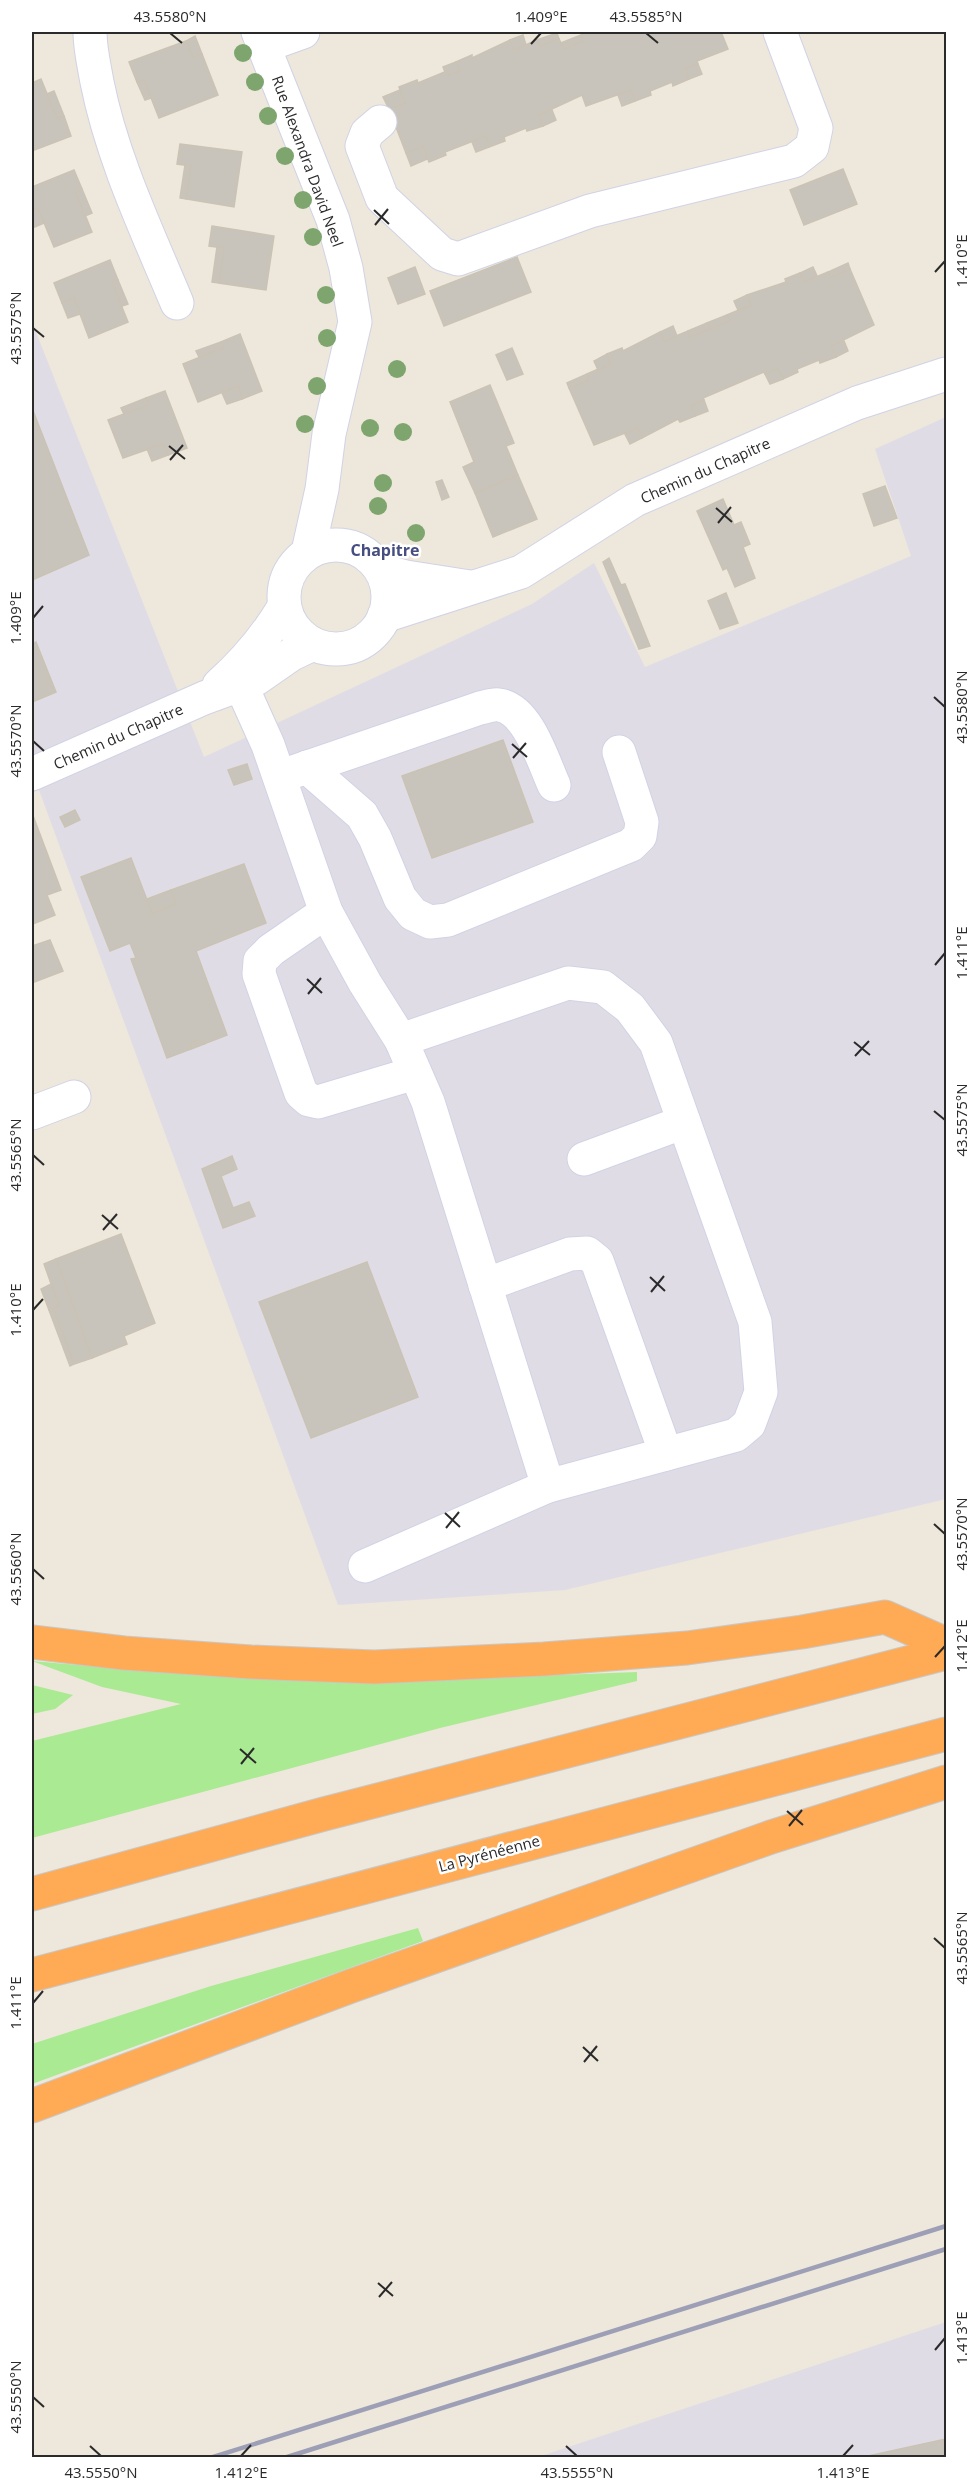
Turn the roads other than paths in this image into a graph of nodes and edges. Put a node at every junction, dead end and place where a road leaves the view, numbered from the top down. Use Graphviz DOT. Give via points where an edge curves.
graph roads {
  1 [pos="90,32"];
  2 [pos="303,32"];
  3 [pos="780,32"];
  4 [pos="261,39"];
  5 [pos="380,122"];
  6 [pos="177,303"];
  7 [pos="946,374"];
  8 [pos="322,489"];
  9 [pos="355,548"];
  10 [pos="308,552"];
  11 [pos="382,571"];
  12 [pos="475,588"];
  13 [pos="284,608"];
  14 [pos="384,616"];
  15 [pos="313,644"];
  16 [pos="241,685"];
  17 [pos="204,698"];
  18 [pos="619,752"];
  19 [pos="293,771"];
  20 [pos="32,774"];
  21 [pos="554,785"];
  22 [pos="326,912"];
  23 [pos="401,1040"];
  24 [pos="416,1073"];
  25 [pos="74,1097"];
  26 [pos="32,1113"];
  27 [pos="684,1122"];
  28 [pos="584,1159"];
  29 [pos="485,1285"];
  30 [pos="666,1454"];
  31 [pos="548,1486"];
  32 [pos="365,1566"];
  33 [pos="32,1642"];
  34 [pos="946,1644"];
  35 [pos="946,1653"];
  36 [pos="946,1734"];
  37 [pos="946,1782"];
  38 [pos="32,1894"];
  39 [pos="32,1975"];
  40 [pos="32,2106"];
  1 -- 6 [label="street" via="101,100 120,163"];
  2 -- 4 [label="street, Rue Alexandra David Neel"];
  3 -- 5 [label="street" via="816,128 812,147 794,160 590,211 458,259 442,254 382,198 362,146 367,133"];
  4 -- 8 [label="street, Rue Alexandra David Neel" via="333,220 355,322 329,434"];
  7 -- 12 [label="street, Chemin du Chapitre" via="857,404 635,500 521,572"];
  8 -- 9 [label="street"];
  8 -- 10 [label="street, Rue Alexandra David Neel"];
  9 -- 10 [label="street" via="323,545"];
  9 -- 11 [label="street"];
  10 -- 13 [label="street" via="287,576"];
  11 -- 12 [label="street, Chemin du Chapitre"];
  11 -- 14 [label="street" via="388,602"];
  12 -- 14 [label="street, Chemin du Chapitre"];
  13 -- 15 [label="street" via="300,635"];
  13 -- 17 [label="street, Chemin du Chapitre" via="243,664"];
  14 -- 15 [label="street" via="376,631 363,642 330,649"];
  15 -- 16 [label="street, Chemin du Chapitre"];
  16 -- 17 [label="street, Chemin du Chapitre"];
  16 -- 19 [label="street" via="268,745"];
  17 -- 20 [label="street, Chemin du Chapitre"];
  18 -- 19 [label="street" via="642,822 640,836 632,845 448,920 430,922 413,914 400,898 362,815"];
  19 -- 21 [label="street" via="498,705 523,719"];
  19 -- 22 [label="street"];
  22 -- 23 [label="street"];
  22 -- 24 [label="street" via="260,961 259,974 301,1093 318,1102"];
  23 -- 24 [label="street"];
  23 -- 27 [label="street" via="568,983 603,987 630,1008 656,1043"];
  24 -- 29 [label="street"];
  25 -- 26 [label="street"];
  27 -- 28 [label="street"];
  27 -- 30 [label="street" via="755,1322 761,1392 749,1424 736,1435"];
  29 -- 30 [label="street" via="570,1254 587,1253 597,1261"];
  29 -- 31 [label="street"];
  30 -- 31 [label="street"];
  31 -- 32 [label="street"];
  33 -- 34 [label="highway" via="251,1662 375,1666 687,1648 885,1617"];
  35 -- 38 [label="highway"];
  36 -- 39 [label="highway, La Pyrénéenne"];
  37 -- 40 [label="highway" via="726,1853 362,1982"];
}
